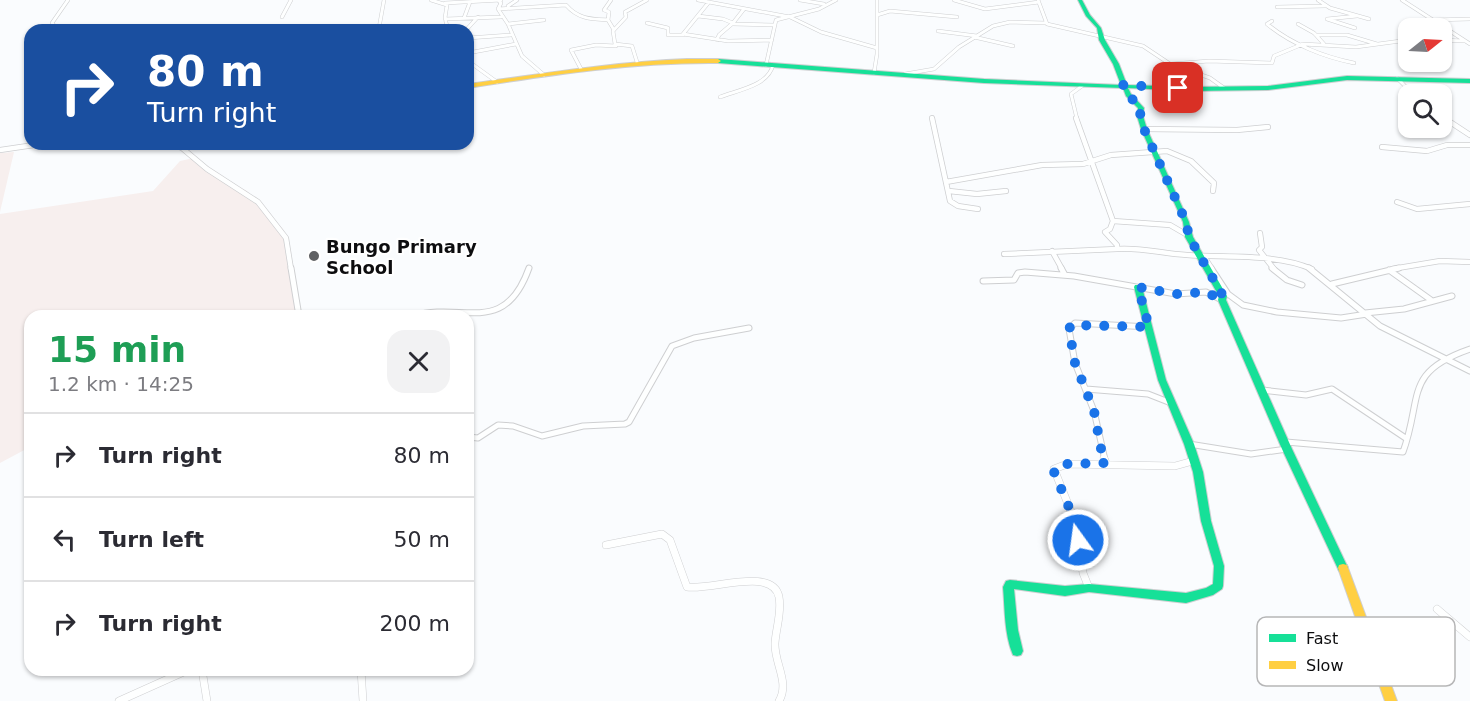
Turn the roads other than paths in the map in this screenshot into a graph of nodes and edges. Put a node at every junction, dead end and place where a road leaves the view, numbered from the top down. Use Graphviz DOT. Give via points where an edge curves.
graph roads {
  1 [pos="68,0"];
  2 [pos="291,0"];
  3 [pos="384,0"];
  4 [pos="431,0"];
  5 [pos="501,0"];
  6 [pos="517,0"];
  7 [pos="612,0"];
  8 [pos="647,0"];
  9 [pos="698,0"];
  10 [pos="800,0"];
  11 [pos="836,0"];
  12 [pos="877,0"];
  13 [pos="954,0"];
  14 [pos="1080,0"];
  15 [pos="1318,0"];
  16 [pos="1402,0"];
  17 [pos="462,1"];
  18 [pos="541,1"];
  19 [pos="1039,1"];
  20 [pos="470,2"];
  21 [pos="710,2"];
  22 [pos="724,2"];
  23 [pos="445,3"];
  24 [pos="824,4"];
  25 [pos="508,6"];
  26 [pos="541,6"];
  27 [pos="1325,6"];
  28 [pos="1277,7"];
  29 [pos="498,9"];
  30 [pos="744,9"];
  31 [pos="877,15"];
  32 [pos="501,16"];
  33 [pos="698,16"];
  34 [pos="1357,16"];
  35 [pos="282,17"];
  36 [pos="789,17"];
  37 [pos="957,17"];
  38 [pos="464,18"];
  39 [pos="478,18"];
  40 [pos="1428,18"];
  41 [pos="445,19"];
  42 [pos="1369,19"];
  43 [pos="1452,19"];
  44 [pos="1470,19"];
  45 [pos="544,20"];
  46 [pos="608,20"];
  47 [pos="1272,21"];
  48 [pos="647,22"];
  49 [pos="733,23"];
  50 [pos="1046,23"];
  51 [pos="53,24"];
  52 [pos="381,24"];
  53 [pos="446,24"];
  54 [pos="472,24"];
  55 [pos="508,24"];
  56 [pos="1298,24"];
  57 [pos="774,25"];
  58 [pos="1355,28"];
  59 [pos="614,30"];
  60 [pos="938,31"];
  61 [pos="1452,34"];
  62 [pos="511,35"];
  63 [pos="685,35"];
  64 [pos="1316,35"];
  65 [pos="975,37"];
  66 [pos="1102,37"];
  67 [pos="474,38"];
  68 [pos="717,40"];
  69 [pos="772,40"];
  70 [pos="1398,41"];
  71 [pos="1452,41"];
  72 [pos="1465,42"];
  73 [pos="516,44"];
  74 [pos="1377,44"];
  75 [pos="1300,45"];
  76 [pos="1325,45"];
  77 [pos="1470,45"];
  78 [pos="618,46"];
  79 [pos="1013,46"];
  80 [pos="877,48"];
  81 [pos="474,52"];
  82 [pos="1333,58"];
  83 [pos="637,62"];
  84 [pos="1354,63"];
  85 [pos="1171,64"];
  86 [pos="770,65"];
  87 [pos="474,66"];
  88 [pos="1347,68"];
  89 [pos="581,69"];
  90 [pos="874,73"];
  91 [pos="900,74"];
  92 [pos="544,75"];
  93 [pos="1397,78"];
  94 [pos="1470,81"];
  95 [pos="496,82"];
  96 [pos="1403,84"];
  97 [pos="474,85"];
  98 [pos="1123,85"];
  99 [pos="1082,86"];
  100 [pos="1224,88"];
  101 [pos="720,97"];
  102 [pos="932,117"];
  103 [pos="1452,123"];
  104 [pos="1268,127"];
  105 [pos="1144,129"];
  106 [pos="1470,135"];
  107 [pos="1470,145"];
  108 [pos="24,146"];
  109 [pos="1382,147"];
  110 [pos="0,150"];
  111 [pos="184,150"];
  112 [pos="1154,152"];
  113 [pos="1092,161"];
  114 [pos="946,182"];
  115 [pos="949,191"];
  116 [pos="1005,191"];
  117 [pos="1213,191"];
  118 [pos="1397,202"];
  119 [pos="1470,204"];
  120 [pos="978,209"];
  121 [pos="1113,221"];
  122 [pos="1260,233"];
  123 [pos="1189,237"];
  124 [pos="1117,249"];
  125 [pos="1052,251"];
  126 [pos="1004,254"];
  127 [pos="1202,255"];
  128 [pos="1267,259"];
  129 [pos="1470,262"];
  130 [pos="529,268"];
  131 [pos="1389,270"];
  132 [pos="1065,275"];
  133 [pos="984,281"];
  134 [pos="1332,284"];
  135 [pos="1302,285"];
  136 [pos="1138,287"];
  137 [pos="1452,296"];
  138 [pos="1222,300"];
  139 [pos="1431,300"];
  140 [pos="298,310"];
  141 [pos="474,314"];
  142 [pos="1366,314"];
  143 [pos="1149,327"];
  144 [pos="749,328"];
  145 [pos="1470,349"];
  146 [pos="1446,358"];
  147 [pos="1470,371"];
  148 [pos="1086,389"];
  149 [pos="1262,390"];
  150 [pos="1171,403"];
  151 [pos="474,438"];
  152 [pos="1407,439"];
  153 [pos="1189,444"];
  154 [pos="1287,446"];
  155 [pos="1192,461"];
  156 [pos="1106,463"];
  157 [pos="606,545"];
  158 [pos="1089,588"];
  159 [pos="1437,609"];
  160 [pos="1361,617"];
  161 [pos="1446,617"];
  162 [pos="1455,624"];
  163 [pos="1470,637"];
  164 [pos="1017,651"];
  165 [pos="175,676"];
  166 [pos="203,676"];
  167 [pos="361,676"];
  168 [pos="1386,686"];
  169 [pos="361,700"];
  170 [pos="119,701"];
  171 [pos="207,701"];
  172 [pos="779,701"];
  173 [pos="1391,701"];
  1 -- 51 [label="street"];
  2 -- 35 [label="street"];
  3 -- 52 [label="street"];
  4 -- 23 [label="street"];
  5 -- 20 [label="street"];
  5 -- 29 [label="street"];
  6 -- 25 [label="street"];
  7 -- 46 [label="street" via="604,9 609,13"];
  8 -- 59 [label="street" via="627,10"];
  9 -- 21 [label="street"];
  10 -- 24 [label="street"];
  11 -- 24 [label="street"];
  12 -- 31 [label="street"];
  13 -- 19 [label="street" via="985,9"];
  14 -- 66 [label="street"];
  15 -- 27 [label="street"];
  16 -- 40 [label="street"];
  17 -- 20 [label="street"];
  17 -- 23 [label="street"];
  18 -- 26 [label="street"];
  19 -- 50 [label="street"];
  20 -- 38 [label="street"];
  21 -- 22 [label="street"];
  21 -- 33 [label="street"];
  22 -- 30 [label="street"];
  23 -- 41 [label="street"];
  24 -- 36 [label="street"];
  26 -- 29 [label="street"];
  26 -- 46 [label="street" via="566,5 584,18"];
  27 -- 28 [label="street"];
  27 -- 34 [label="street"];
  29 -- 32 [label="street"];
  30 -- 36 [label="street"];
  30 -- 49 [label="street"];
  31 -- 37 [label="street" via="890,11"];
  31 -- 80 [label="street"];
  32 -- 39 [label="street"];
  32 -- 55 [label="street"];
  33 -- 49 [label="street"];
  33 -- 63 [label="street" via="682,33"];
  34 -- 42 [label="street"];
  34 -- 58 [label="street" via="1327,19"];
  36 -- 57 [label="street"];
  36 -- 80 [label="street" via="821,32"];
  38 -- 39 [label="street"];
  38 -- 41 [label="street"];
  39 -- 54 [label="street"];
  41 -- 53 [label="street"];
  43 -- 44 [label="street"];
  45 -- 55 [label="street"];
  46 -- 59 [label="street"];
  47 -- 75 [label="street" via="1269,26"];
  48 -- 63 [label="street" via="668,28 668,35"];
  49 -- 57 [label="street"];
  49 -- 68 [label="street"];
  50 -- 65 [label="street" via="1010,22 993,26"];
  50 -- 66 [label="street"];
  55 -- 62 [label="street"];
  56 -- 64 [label="street"];
  57 -- 69 [label="street"];
  59 -- 78 [label="street" via="613,41"];
  60 -- 65 [label="street"];
  61 -- 72 [label="street"];
  62 -- 67 [label="street"];
  62 -- 73 [label="street"];
  63 -- 68 [label="street"];
  64 -- 74 [label="street" via="1330,32"];
  64 -- 76 [label="street"];
  65 -- 79 [label="street"];
  65 -- 91 [label="street" via="934,69"];
  66 -- 85 [label="street" via="1148,48"];
  66 -- 98 [label="street"];
  68 -- 69 [label="street"];
  69 -- 86 [label="street"];
  70 -- 74 [label="street"];
  71 -- 72 [label="street"];
  72 -- 77 [label="street"];
  73 -- 81 [label="street"];
  73 -- 92 [label="street" via="522,56"];
  74 -- 76 [label="street"];
  75 -- 76 [label="street"];
  75 -- 82 [label="street"];
  75 -- 85 [label="street" via="1274,56 1272,63"];
  78 -- 83 [label="street" via="632,46"];
  78 -- 89 [label="street" via="571,50"];
  80 -- 90 [label="street"];
  82 -- 84 [label="street"];
  82 -- 88 [label="street"];
  83 -- 86 [label="street" via="673,59"];
  83 -- 89 [label="street"];
  85 -- 100 [label="street" via="1208,76"];
  86 -- 90 [label="street"];
  86 -- 101 [label="street" via="771,73 762,81"];
  87 -- 95 [label="street"];
  89 -- 92 [label="street"];
  90 -- 91 [label="street"];
  91 -- 99 [label="street"];
  92 -- 95 [label="street"];
  93 -- 94 [label="street"];
  93 -- 96 [label="street"];
  93 -- 100 [label="street"];
  95 -- 97 [label="street"];
  98 -- 99 [label="street"];
  98 -- 100 [label="street"];
  98 -- 105 [label="street" via="1141,108"];
  99 -- 113 [label="street" via="1071,94"];
  102 -- 114 [label="street"];
  103 -- 106 [label="street"];
  104 -- 105 [label="street" via="1245,131"];
  105 -- 112 [label="street"];
  107 -- 109 [label="street" via="1447,145 1427,151"];
  108 -- 110 [label="street"];
  111 -- 140 [label="street" via="258,202 286,238"];
  112 -- 113 [label="street" via="1112,155"];
  112 -- 117 [label="street" via="1174,152 1191,161 1212,179"];
  112 -- 123 [label="street"];
  113 -- 114 [label="street" via="1041,165"];
  113 -- 121 [label="street"];
  114 -- 115 [label="street"];
  115 -- 116 [label="street"];
  115 -- 120 [label="street" via="952,204"];
  118 -- 119 [label="street" via="1417,209"];
  121 -- 123 [label="street" via="1170,225"];
  121 -- 124 [label="street" via="1105,232"];
  122 -- 128 [label="street" via="1259,249"];
  123 -- 127 [label="street"];
  124 -- 125 [label="street"];
  124 -- 127 [label="street"];
  125 -- 126 [label="street"];
  125 -- 132 [label="street"];
  127 -- 128 [label="street"];
  127 -- 138 [label="street"];
  127 -- 142 [label="street" via="1237,303 1277,312 1341,318"];
  128 -- 134 [label="street" via="1311,268"];
  128 -- 135 [label="street" via="1283,280"];
  129 -- 131 [label="street" via="1453,260"];
  130 -- 141 [label="street" via="517,293 497,310"];
  131 -- 134 [label="street"];
  131 -- 139 [label="street"];
  132 -- 133 [label="street" via="1021,272 1014,280"];
  132 -- 136 [label="street"];
  134 -- 142 [label="street"];
  136 -- 138 [label="street" via="1176,294 1206,292"];
  136 -- 143 [label="street"];
  137 -- 139 [label="street"];
  138 -- 149 [label="street"];
  139 -- 142 [label="street" via="1404,309"];
  142 -- 146 [label="street" via="1388,331"];
  143 -- 148 [label="street" via="1071,325 1075,363"];
  143 -- 150 [label="street"];
  144 -- 151 [label="street" via="672,346 625,424 583,426 542,436 498,425"];
  145 -- 146 [label="street"];
  146 -- 147 [label="street"];
  146 -- 152 [label="street" via="1427,370"];
  148 -- 150 [label="street" via="1148,394"];
  148 -- 156 [label="street"];
  149 -- 152 [label="street" via="1307,395 1332,389"];
  149 -- 154 [label="street"];
  150 -- 153 [label="street"];
  152 -- 154 [label="street" via="1402,452"];
  153 -- 154 [label="street" via="1272,455"];
  153 -- 155 [label="street"];
  154 -- 160 [label="street" via="1340,560"];
  155 -- 156 [label="street" via="1175,466"];
  155 -- 158 [label="street" via="1219,566 1218,586 1186,598"];
  156 -- 158 [label="street" via="1067,464 1054,469 1076,524"];
  157 -- 172 [label="street" via="662,534 670,540 687,587 699,589 759,580 772,583 780,600 774,649 784,686"];
  158 -- 164 [label="street" via="1065,591 1010,584"];
  159 -- 161 [label="street"];
  162 -- 163 [label="street"];
  165 -- 170 [label="street"];
  166 -- 171 [label="street"];
  167 -- 169 [label="street"];
  168 -- 173 [label="street"];
}
